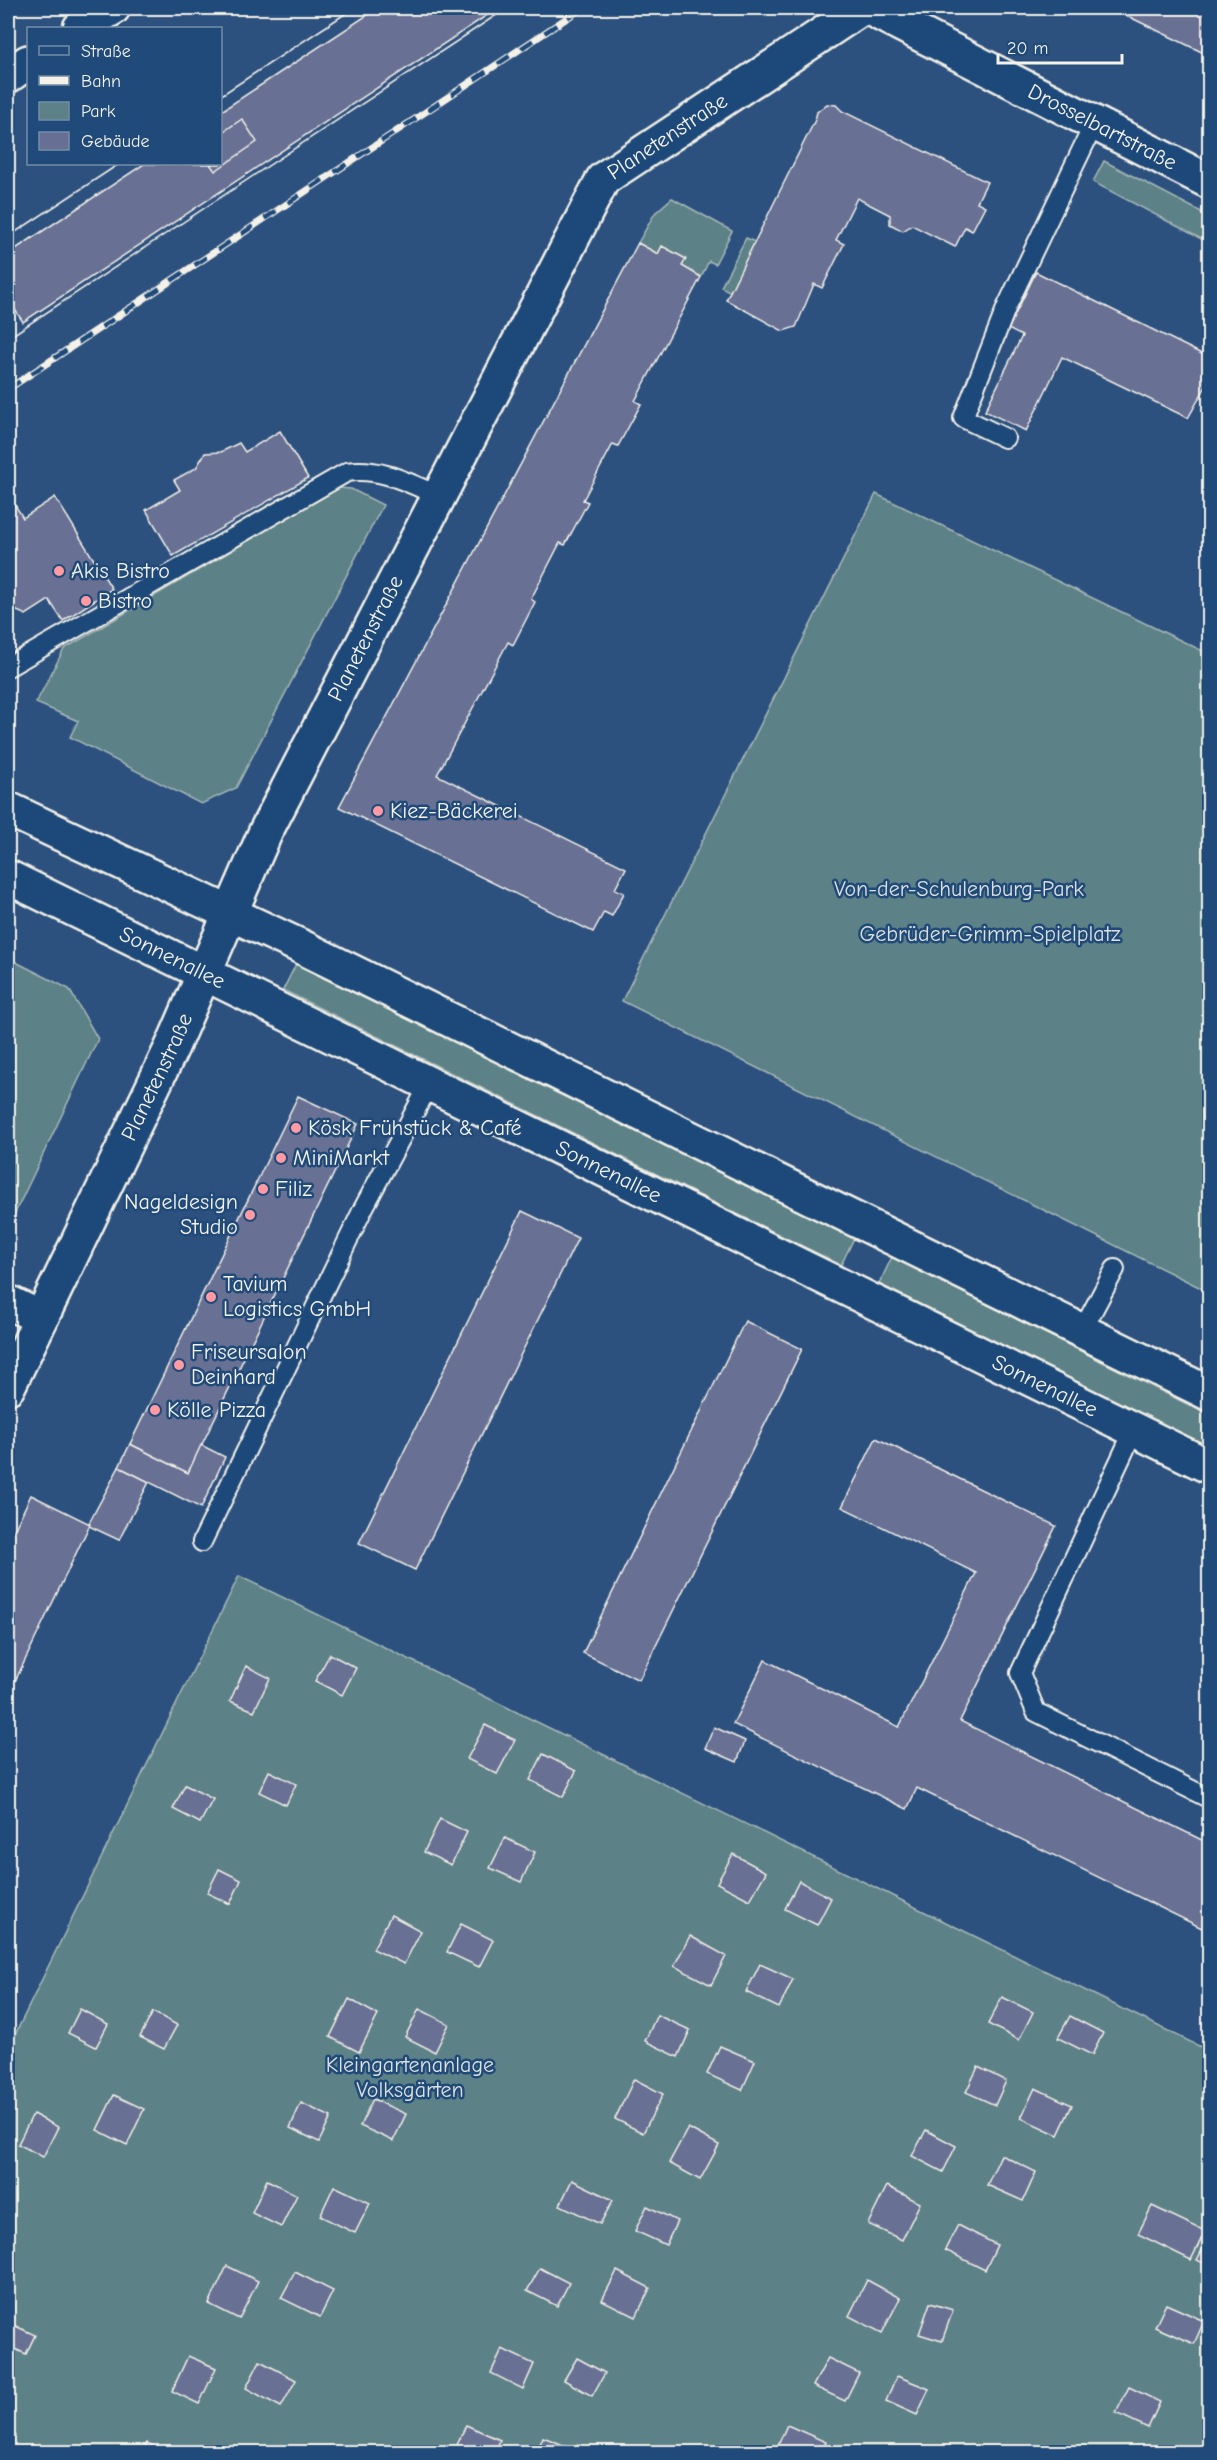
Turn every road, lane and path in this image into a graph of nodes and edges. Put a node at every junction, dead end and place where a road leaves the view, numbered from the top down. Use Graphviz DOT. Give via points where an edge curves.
graph roads {
  1 [pos="113,8"];
  2 [pos="862,8"];
  3 [pos="869,8"];
  4 [pos="82,27"];
  5 [pos="27,63"];
  6 [pos="8,76"];
  7 [pos="1094,124"];
  8 [pos="1209,182"];
  9 [pos="1005,438"];
  10 [pos="439,496"];
  11 [pos="8,666"];
  12 [pos="8,809"];
  13 [pos="8,877"];
  14 [pos="229,913"];
  15 [pos="204,974"];
  16 [pos="429,1085"];
  17 [pos="1115,1269"];
  18 [pos="8,1302"];
  19 [pos="41,1318"];
  20 [pos="1082,1331"];
  21 [pos="8,1387"];
  22 [pos="1209,1394"];
  23 [pos="1134,1430"];
  24 [pos="1209,1467"];
  25 [pos="202,1542"];
  26 [pos="1209,1799"];
  1 -- 4 [label="main road"];
  2 -- 10 [label="main road, Planetenstraße" via="603,179"];
  3 -- 7 [label="main road, Drosselbartstraße"];
  5 -- 6 [label="main road"];
  7 -- 8 [label="main road, Drosselbartstraße"];
  7 -- 9 [label="lane" via="1007,306 963,418"];
  10 -- 11 [label="lane" via="382,474 347,472"];
  10 -- 14 [label="main road, Planetenstraße" via="266,831"];
  12 -- 14 [label="main road"];
  13 -- 15 [label="main road, Sonnenallee"];
  14 -- 15 [label="main road, Planetenstraße"];
  14 -- 20 [label="main road"];
  15 -- 16 [label="main road, Sonnenallee"];
  15 -- 19 [label="main road, Planetenstraße"];
  16 -- 23 [label="main road, Sonnenallee"];
  16 -- 25 [label="lane" via="363,1209"];
  17 -- 20 [label="lane"];
  18 -- 19 [label="main road"];
  19 -- 21 [label="main road, Planetenstraße"];
  20 -- 22 [label="main road"];
  23 -- 24 [label="main road, Sonnenallee"];
  23 -- 26 [label="lane" via="1020,1673 1036,1712"];
}
